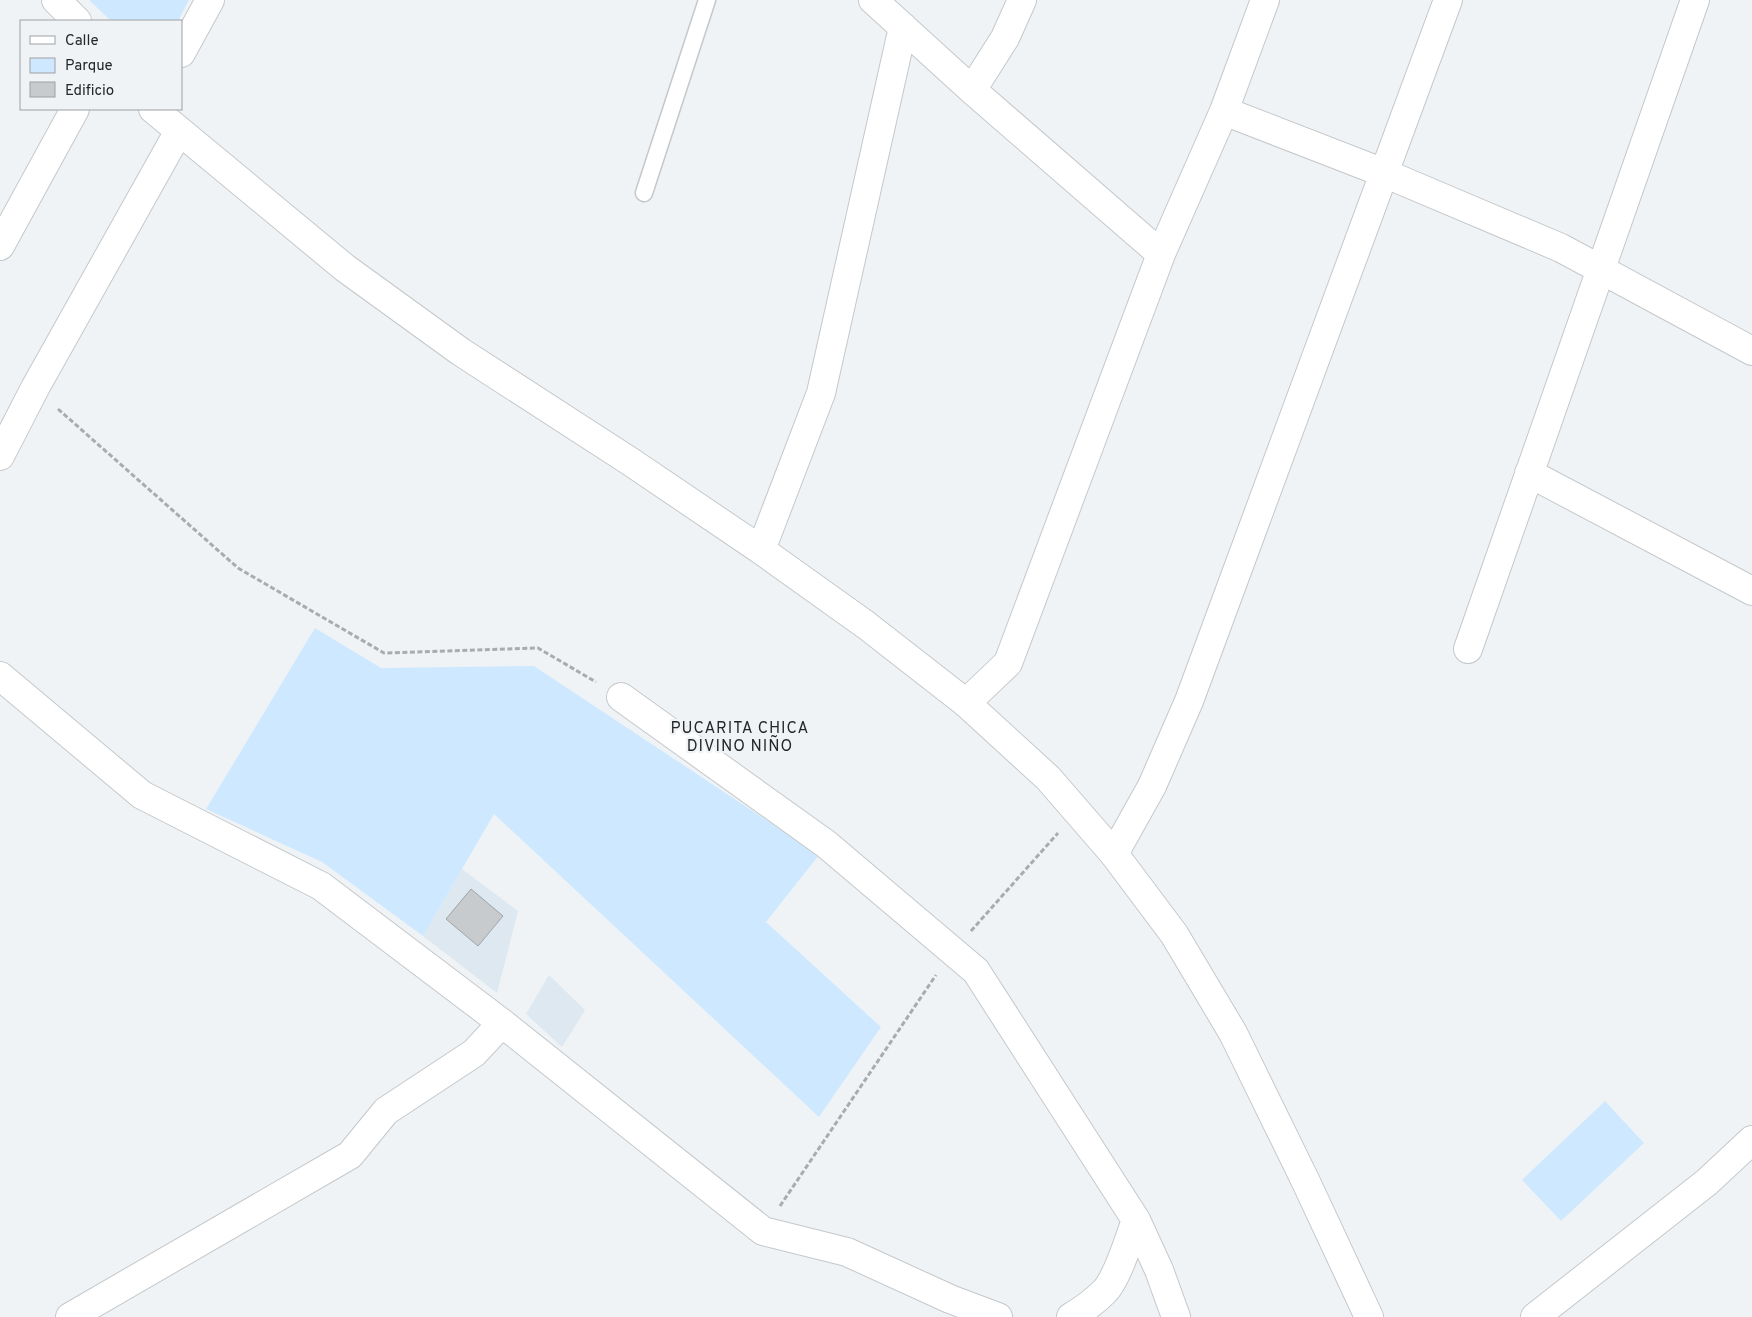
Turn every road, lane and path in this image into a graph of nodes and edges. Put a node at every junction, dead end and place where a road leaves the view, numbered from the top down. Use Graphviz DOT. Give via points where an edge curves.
graph roads {
  1 [pos="56,0"];
  2 [pos="210,0"];
  3 [pos="707,0"];
  4 [pos="873,0"];
  5 [pos="1022,0"];
  6 [pos="1265,0"];
  7 [pos="1448,0"];
  8 [pos="1695,0"];
  9 [pos="76,20"];
  10 [pos="903,27"];
  11 [pos="182,51"];
  12 [pos="972,90"];
  13 [pos="74,110"];
  14 [pos="154,110"];
  15 [pos="1224,111"];
  16 [pos="179,131"];
  17 [pos="1384,173"];
  18 [pos="644,193"];
  19 [pos="0,246"];
  20 [pos="1162,254"];
  21 [pos="1601,270"];
  22 [pos="1752,351"];
  23 [pos="35,388"];
  24 [pos="0,456"];
  25 [pos="1529,473"];
  26 [pos="761,550"];
  27 [pos="1752,590"];
  28 [pos="1468,649"];
  29 [pos="0,676"];
  30 [pos="621,698"];
  31 [pos="966,703"];
  32 [pos="1077,812"];
  33 [pos="1114,854"];
  34 [pos="952,951"];
  35 [pos="502,1023"];
  36 [pos="1752,1140"];
  37 [pos="1136,1220"];
  38 [pos="763,1231"];
  39 [pos="70,1317"];
  40 [pos="998,1317"];
  41 [pos="1071,1317"];
  42 [pos="1176,1317"];
  43 [pos="1369,1317"];
  44 [pos="1535,1317"];
  1 -- 9 [label="street"];
  2 -- 11 [label="street"];
  3 -- 18 [label="lane"];
  4 -- 10 [label="street"];
  5 -- 12 [label="street" via="1005,38"];
  6 -- 15 [label="street"];
  7 -- 17 [label="street"];
  8 -- 21 [label="street"];
  10 -- 12 [label="street"];
  10 -- 26 [label="street" via="821,394"];
  12 -- 20 [label="street"];
  13 -- 19 [label="street"];
  14 -- 16 [label="street"];
  15 -- 17 [label="street"];
  15 -- 20 [label="street"];
  16 -- 23 [label="street"];
  16 -- 26 [label="street" via="345,268 461,352"];
  17 -- 21 [label="street" via="1561,248"];
  17 -- 33 [label="street" via="1189,701 1152,786"];
  20 -- 31 [label="street" via="1008,663"];
  21 -- 22 [label="street"];
  21 -- 25 [label="street"];
  23 -- 24 [label="street"];
  23 -- 30 [label="path" via="238,568 384,653 538,648"];
  25 -- 27 [label="street"];
  25 -- 28 [label="street"];
  26 -- 31 [label="street" via="866,625"];
  29 -- 35 [label="street" via="142,795 321,886"];
  30 -- 34 [label="street" via="826,844"];
  31 -- 32 [label="street" via="1048,778"];
  32 -- 33 [label="street"];
  32 -- 34 [label="path"];
  33 -- 43 [label="street" via="1174,934 1233,1033"];
  34 -- 37 [label="street" via="976,971"];
  34 -- 38 [label="path"];
  35 -- 38 [label="street"];
  35 -- 39 [label="street" via="474,1053 386,1111 350,1155"];
  36 -- 44 [label="street" via="1706,1182"];
  37 -- 41 [label="street" via="1106,1290"];
  37 -- 42 [label="street"];
  38 -- 40 [label="street" via="847,1252"];
}
